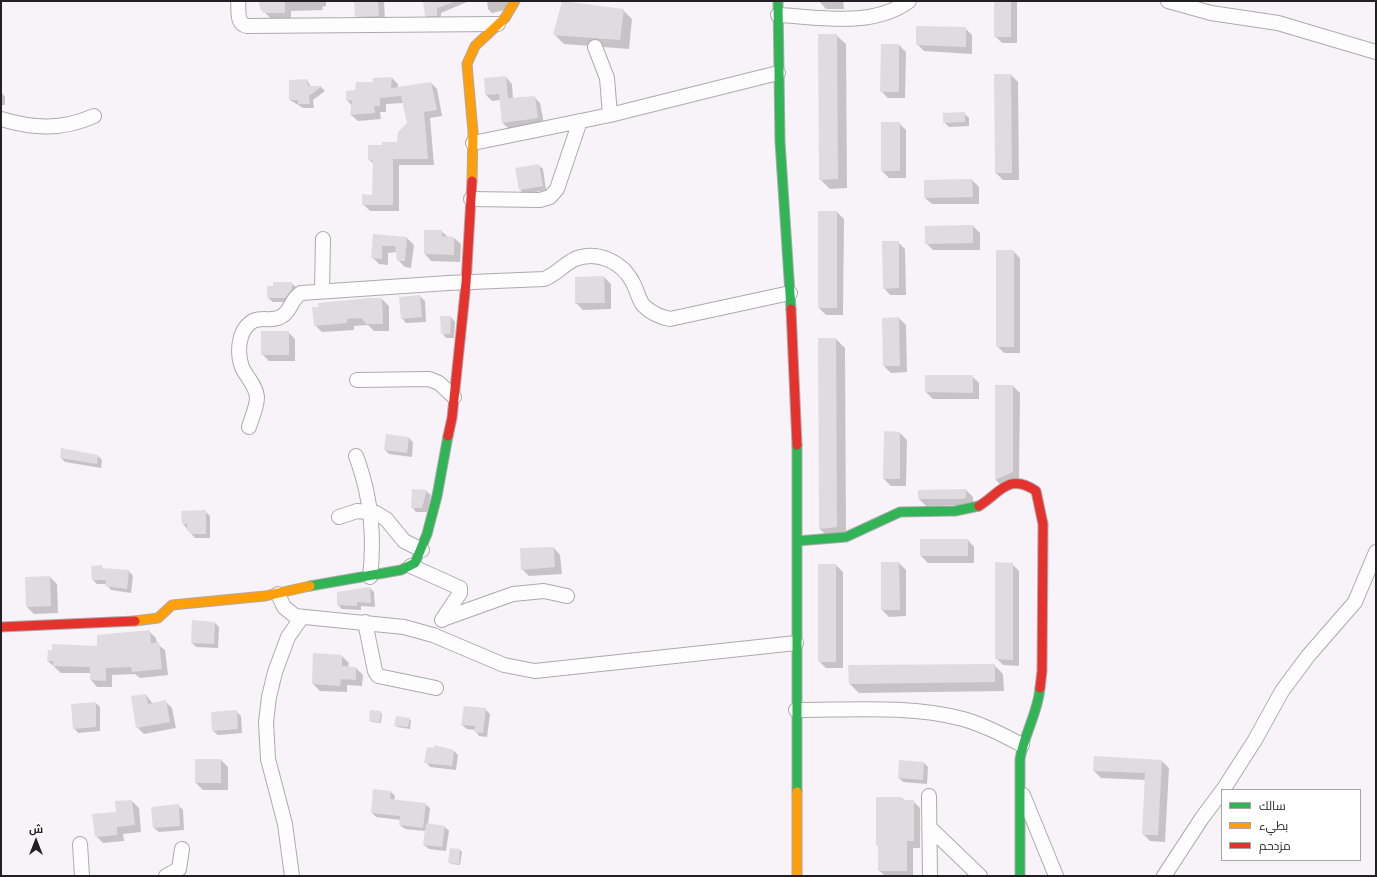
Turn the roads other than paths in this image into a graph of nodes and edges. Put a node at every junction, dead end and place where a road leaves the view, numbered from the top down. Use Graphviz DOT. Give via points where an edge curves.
graph roads {
  1 [pos="238,1"];
  2 [pos="515,1"];
  3 [pos="909,1"];
  4 [pos="1168,1"];
  5 [pos="778,8"];
  6 [pos="498,24"];
  7 [pos="595,47"];
  8 [pos="1376,52"];
  9 [pos="778,73"];
  10 [pos="610,115"];
  11 [pos="94,116"];
  12 [pos="1,119"];
  13 [pos="580,121"];
  14 [pos="473,143"];
  15 [pos="471,200"];
  16 [pos="323,239"];
  17 [pos="466,283"];
  18 [pos="322,291"];
  19 [pos="790,293"];
  20 [pos="357,380"];
  21 [pos="454,398"];
  22 [pos="249,427"];
  23 [pos="356,456"];
  24 [pos="371,511"];
  25 [pos="339,517"];
  26 [pos="797,541"];
  27 [pos="422,550"];
  28 [pos="1376,552"];
  29 [pos="411,566"];
  30 [pos="370,577"];
  31 [pos="278,594"];
  32 [pos="567,596"];
  33 [pos="302,617"];
  34 [pos="443,619"];
  35 [pos="365,622"];
  36 [pos="1,627"];
  37 [pos="433,635"];
  38 [pos="796,643"];
  39 [pos="436,688"];
  40 [pos="796,710"];
  41 [pos="1022,745"];
  42 [pos="1020,789"];
  43 [pos="1223,789"];
  44 [pos="1221,791"];
  45 [pos="929,796"];
  46 [pos="929,827"];
  47 [pos="80,844"];
  48 [pos="182,849"];
  49 [pos="82,876"];
  50 [pos="166,876"];
  51 [pos="292,876"];
  52 [pos="797,876"];
  53 [pos="930,876"];
  54 [pos="980,876"];
  55 [pos="1020,876"];
  56 [pos="1056,876"];
  57 [pos="1164,876"];
  1 -- 6 [label="street" via="239,21 243,26"];
  2 -- 6 [label="street"];
  3 -- 5 [label="street" via="893,10 865,18"];
  4 -- 8 [label="street" via="1210,13 1278,23"];
  5 -- 9 [label="street"];
  6 -- 14 [label="street" via="468,57"];
  7 -- 10 [label="street" via="607,78"];
  9 -- 10 [label="street"];
  9 -- 19 [label="street" via="784,222"];
  10 -- 13 [label="street"];
  11 -- 12 [label="street" via="80,122 48,128 32,127"];
  13 -- 14 [label="street"];
  13 -- 15 [label="street" via="557,189 550,197 535,200"];
  14 -- 15 [label="street"];
  15 -- 17 [label="street"];
  16 -- 18 [label="street"];
  17 -- 18 [label="street"];
  17 -- 19 [label="street" via="544,279 575,259 598,256 623,269 633,282 642,303 649,311 665,318 681,317"];
  17 -- 21 [label="street"];
  18 -- 22 [label="street" via="301,293 293,299 281,317 253,321 244,330 240,342 240,358 257,397"];
  19 -- 26 [label="street" via="796,412"];
  20 -- 21 [label="street" via="429,379 436,381"];
  21 -- 27 [label="street" via="437,496"];
  23 -- 24 [label="street"];
  24 -- 25 [label="street" via="357,510"];
  24 -- 27 [label="street" via="386,519 400,537"];
  24 -- 30 [label="street" via="373,537"];
  26 -- 38 [label="street"];
  26 -- 41 [label="street" via="849,536 907,510 971,509 983,504 1007,485 1015,483 1023,483 1036,491 1043,524 1042,671 1039,699"];
  27 -- 29 [label="street"];
  28 -- 43 [label="street" via="1355,602 1308,656 1282,691 1255,740"];
  29 -- 30 [label="street"];
  29 -- 34 [label="street" via="460,588"];
  30 -- 31 [label="street" via="304,587"];
  31 -- 33 [label="street" via="289,612"];
  31 -- 36 [label="street" via="172,605 158,618 122,623"];
  32 -- 34 [label="street" via="544,591 513,594"];
  33 -- 35 [label="street"];
  33 -- 51 [label="street" via="288,637 278,665 269,697 266,722 268,759 285,824"];
  34 -- 37 [label="street"];
  35 -- 37 [label="street" via="404,627"];
  35 -- 39 [label="street" via="378,676"];
  37 -- 38 [label="street" via="504,665 535,671"];
  38 -- 40 [label="street"];
  40 -- 41 [label="street" via="903,710 934,713 972,722"];
  40 -- 52 [label="street"];
  41 -- 42 [label="street"];
  42 -- 55 [label="street"];
  42 -- 56 [label="street"];
  44 -- 57 [label="street"];
  45 -- 46 [label="street"];
  46 -- 53 [label="street"];
  46 -- 54 [label="street"];
  47 -- 49 [label="street"];
  48 -- 50 [label="street" via="181,867 177,872"];
}
